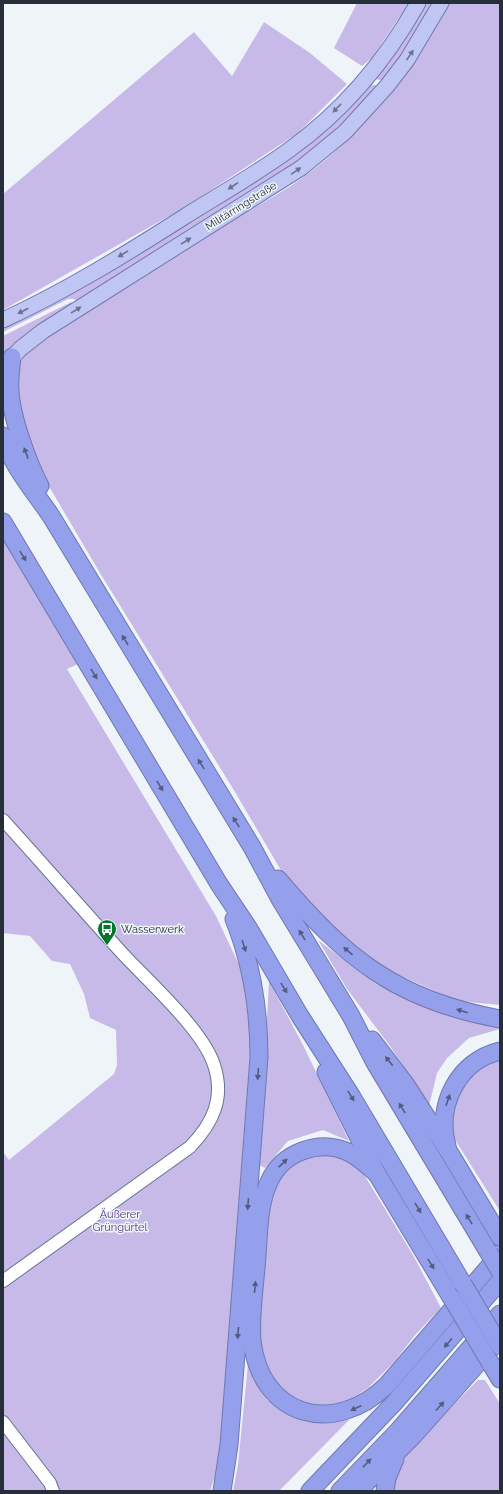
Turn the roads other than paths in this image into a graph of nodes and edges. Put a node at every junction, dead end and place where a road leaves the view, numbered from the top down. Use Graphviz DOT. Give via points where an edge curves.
graph roads {
  1 [pos="418,3"];
  2 [pos="441,3"];
  3 [pos="3,320"];
  4 [pos="8,363"];
  5 [pos="3,436"];
  6 [pos="51,516"];
  7 [pos="3,522"];
  8 [pos="3,820"];
  9 [pos="252,847"];
  10 [pos="219,884"];
  11 [pos="300,1016"];
  12 [pos="351,1016"];
  13 [pos="500,1019"];
  14 [pos="500,1051"];
  15 [pos="449,1152"];
  16 [pos="377,1174"];
  17 [pos="500,1237"];
  18 [pos="496,1256"];
  19 [pos="500,1271"];
  20 [pos="3,1281"];
  21 [pos="500,1281"];
  22 [pos="500,1314"];
  23 [pos="500,1338"];
  24 [pos="500,1346"];
  25 [pos="500,1379"];
  26 [pos="3,1422"];
  27 [pos="403,1446"];
  28 [pos="325,1476"];
  29 [pos="53,1491"];
  30 [pos="222,1491"];
  31 [pos="310,1491"];
  32 [pos="340,1491"];
  33 [pos="358,1491"];
  34 [pos="385,1491"];
  1 -- 3 [label="main road, Militärringstraße, one-way" via="392,46 364,80 326,120 289,150 106,264"];
  4 -- 2 [label="main road, Militärringstraße, one-way" via="28,341 42,331 294,172 345,132 387,86"];
  6 -- 4 [label="highway, one-way" via="25,449 11,401"];
  5 -- 6 [label="highway" via="20,470"];
  9 -- 6 [label="highway, one-way"];
  7 -- 10 [label="highway, one-way"];
  8 -- 20 [label="street" via="195,1032 214,1065 218,1081 218,1095 210,1122 190,1147"];
  12 -- 9 [label="highway, one-way" via="280,899"];
  13 -- 9 [label="highway, one-way" via="467,1013 422,998 373,971 319,925"];
  10 -- 11 [label="highway, one-way" via="249,929"];
  10 -- 30 [label="highway, one-way" via="248,959 256,997 259,1035 229,1445"];
  11 -- 16 [label="highway"];
  11 -- 24 [label="highway, one-way, bridge" via="352,1097"];
  15 -- 12 [label="highway, one-way" via="392,1065"];
  18 -- 12 [label="highway, one-way" via="378,1068"];
  15 -- 14 [label="highway, one-way" via="444,1118 453,1086 477,1060"];
  15 -- 17 [label="highway"];
  18 -- 16 [label="highway, one-way" via="387,1385 367,1402 349,1411 330,1414 306,1412 285,1402 262,1376 252,1341 260,1218 267,1185 274,1172 289,1157 317,1147 348,1152"];
  16 -- 25 [label="highway, one-way, bridge"];
  18 -- 19 [label="highway, bridge"];
  18 -- 28 [label="highway"];
  21 -- 28 [label="highway, one-way" via="394,1403"];
  32 -- 22 [label="highway, one-way" via="398,1431"];
  27 -- 23 [label="highway, one-way"];
  26 -- 29 [label="street" via="50,1483"];
  27 -- 33 [label="highway"];
  27 -- 34 [label="highway" via="391,1468"];
  28 -- 31 [label="highway"];
}
